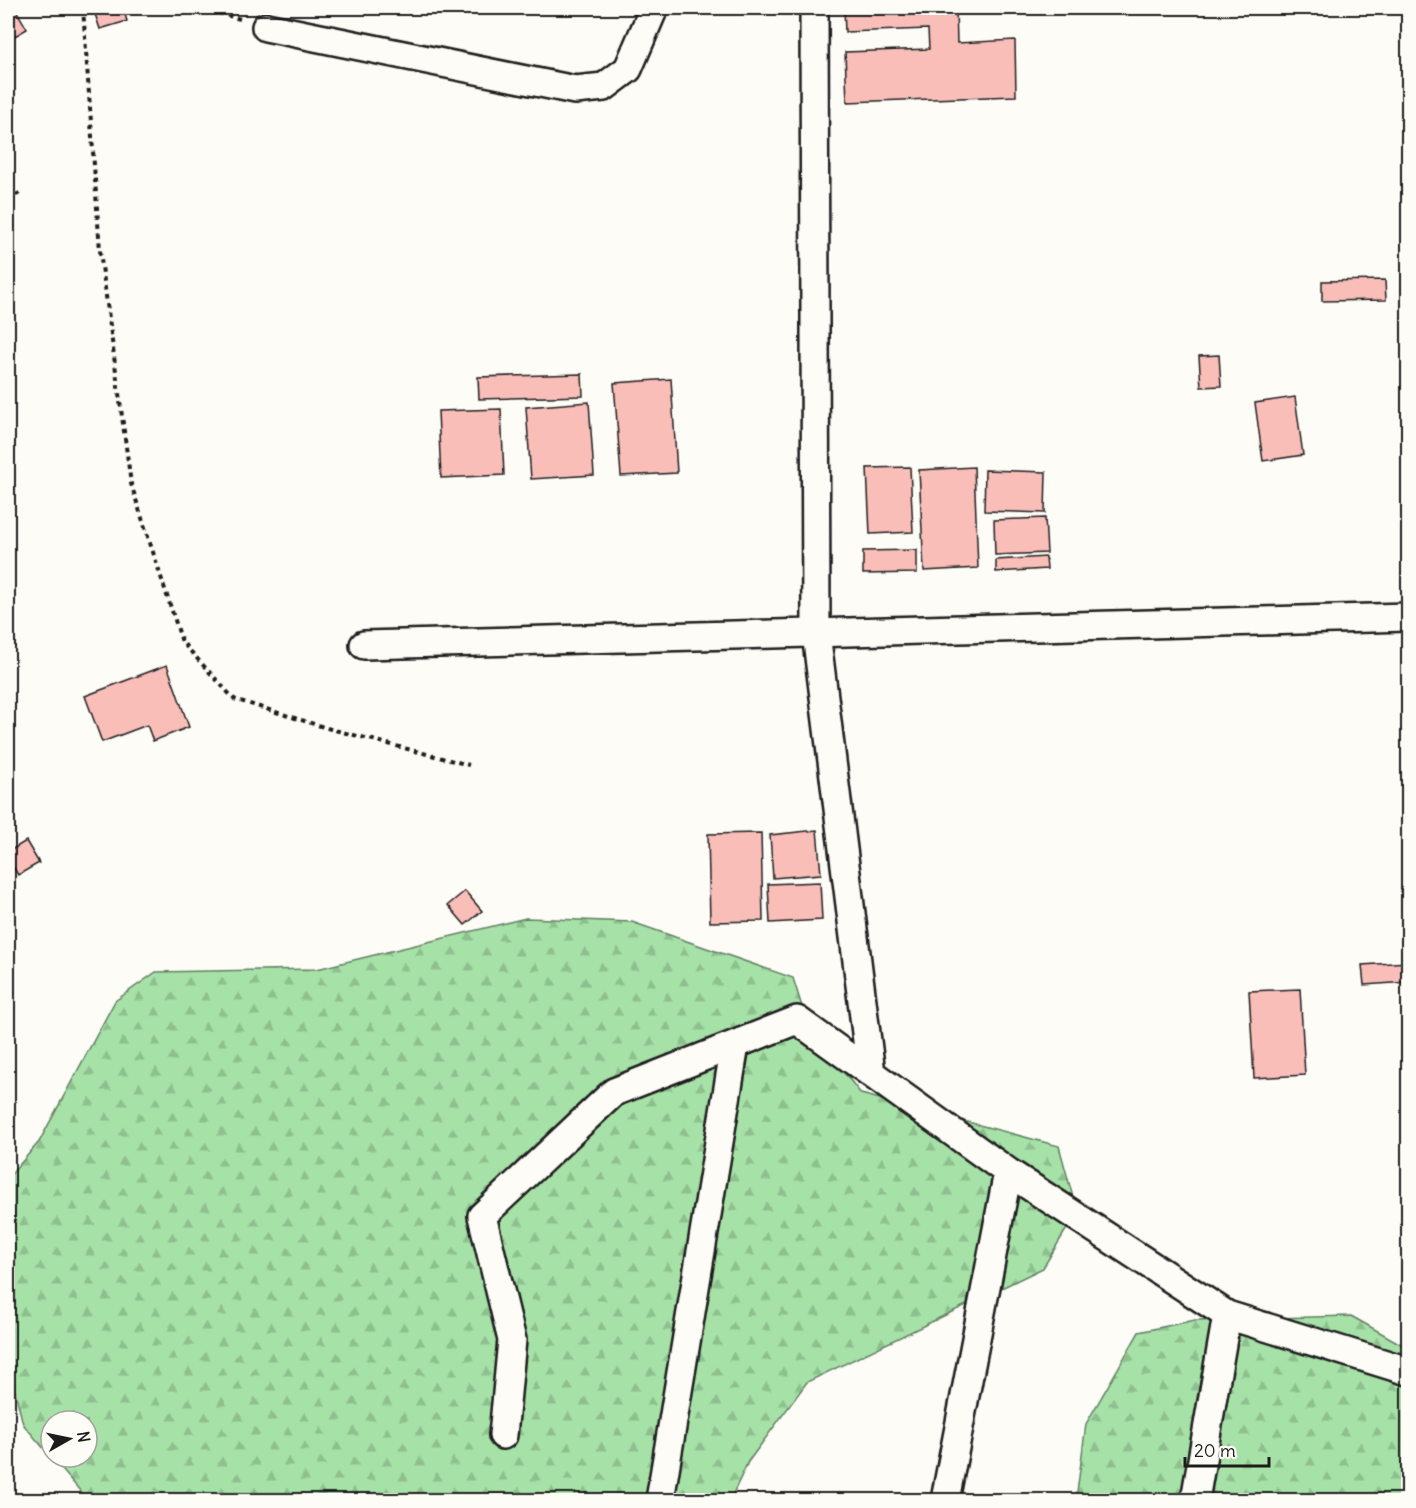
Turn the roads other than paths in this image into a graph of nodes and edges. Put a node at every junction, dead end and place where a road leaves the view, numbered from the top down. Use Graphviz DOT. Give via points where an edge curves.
graph roads {
  1 [pos="654,8"];
  2 [pos="814,8"];
  3 [pos="266,27"];
  4 [pos="1408,617"];
  5 [pos="816,633"];
  6 [pos="364,645"];
  7 [pos="735,1045"];
  8 [pos="870,1073"];
  9 [pos="1008,1172"];
  10 [pos="1227,1315"];
  11 [pos="1408,1371"];
  12 [pos="503,1435"];
  13 [pos="660,1500"];
  14 [pos="945,1500"];
  15 [pos="1195,1500"];
  1 -- 3 [label="street" via="628,69 604,87 575,90"];
  2 -- 5 [label="street"];
  4 -- 5 [label="street"];
  5 -- 6 [label="street"];
  5 -- 8 [label="street"];
  7 -- 8 [label="street" via="797,1020"];
  7 -- 12 [label="street" via="614,1092 482,1216 512,1340"];
  7 -- 13 [label="street"];
  8 -- 9 [label="street"];
  9 -- 10 [label="street"];
  9 -- 14 [label="street"];
  10 -- 11 [label="street"];
  10 -- 15 [label="street"];
}
